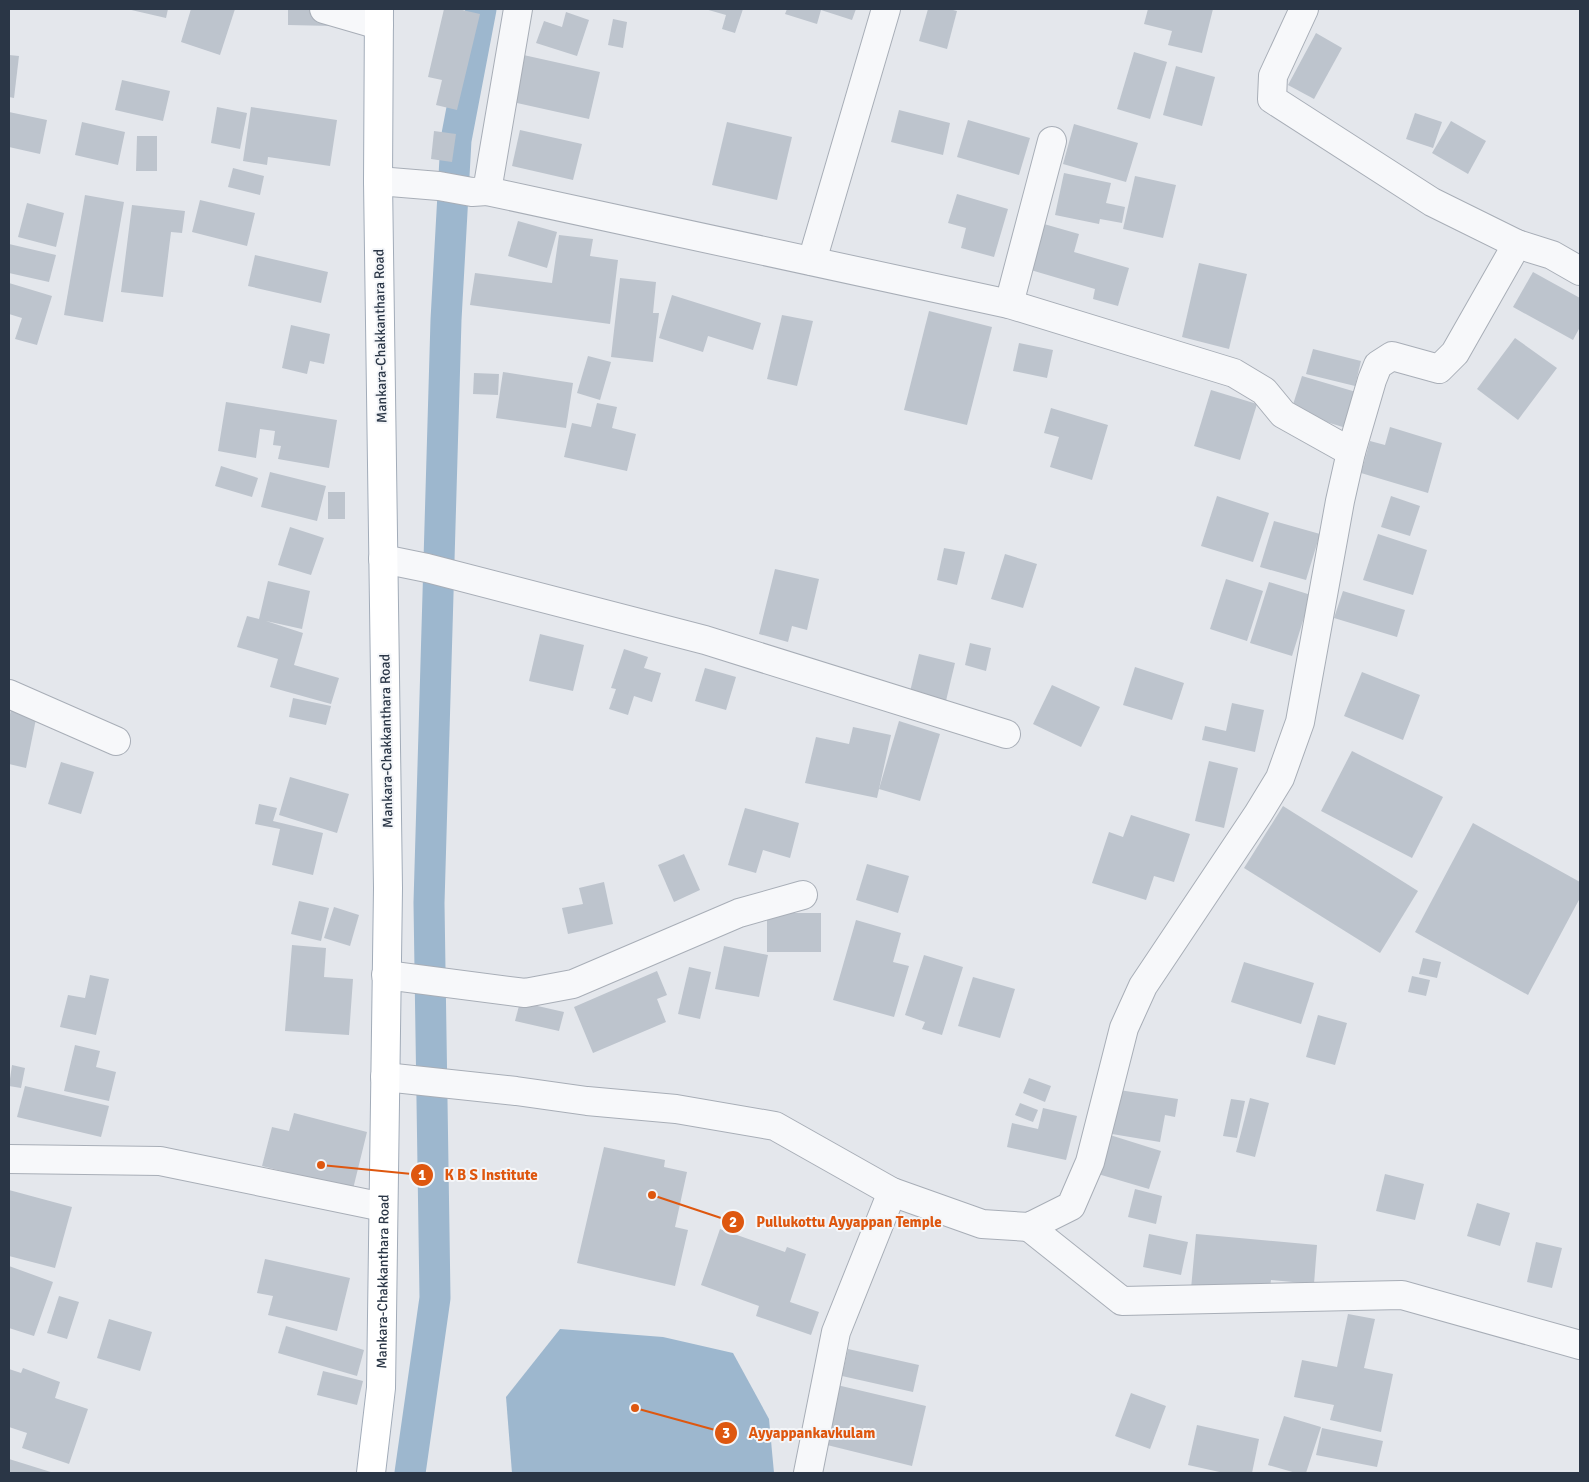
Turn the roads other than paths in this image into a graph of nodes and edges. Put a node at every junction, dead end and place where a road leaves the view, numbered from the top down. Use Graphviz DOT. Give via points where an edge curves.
graph roads {
  1 [pos="324,9"];
  2 [pos="518,9"];
  3 [pos="886,9"];
  4 [pos="1304,9"];
  5 [pos="379,17"];
  6 [pos="1052,140"];
  7 [pos="378,181"];
  8 [pos="479,192"];
  9 [pos="1518,244"];
  10 [pos="812,262"];
  11 [pos="1580,271"];
  12 [pos="1009,304"];
  13 [pos="1351,452"];
  14 [pos="383,559"];
  15 [pos="9,694"];
  16 [pos="1006,734"];
  17 [pos="116,741"];
  18 [pos="803,895"];
  19 [pos="386,975"];
  20 [pos="392,1078"];
  21 [pos="9,1159"];
  22 [pos="892,1192"];
  23 [pos="383,1207"];
  24 [pos="1029,1227"];
  25 [pos="1580,1345"];
  26 [pos="371,1473"];
  27 [pos="808,1473"];
  1 -- 5 [label="street"];
  2 -- 8 [label="street"];
  3 -- 10 [label="street"];
  4 -- 9 [label="street" via="1273,76 1272,100 1432,202"];
  5 -- 7 [label="main road, Mankara-Chakkanthara Road"];
  6 -- 12 [label="street"];
  7 -- 8 [label="street"];
  7 -- 14 [label="main road, Mankara-Chakkanthara Road"];
  8 -- 10 [label="street"];
  9 -- 11 [label="street" via="1552,255"];
  9 -- 13 [label="street" via="1455,353 1439,368 1392,356 1378,365"];
  10 -- 12 [label="street"];
  12 -- 13 [label="street" via="1234,373 1264,391 1283,414"];
  13 -- 24 [label="street" via="1300,722 1280,778 1143,986 1124,1028 1090,1162 1071,1206"];
  14 -- 16 [label="street" via="437,570 705,640"];
  14 -- 19 [label="main road, Mankara-Chakkanthara Road" via="388,888"];
  15 -- 17 [label="street"];
  18 -- 19 [label="street" via="739,913 573,984 525,993"];
  19 -- 20 [label="main road, Mankara-Chakkanthara Road"];
  20 -- 22 [label="street" via="587,1102 676,1109 775,1126"];
  20 -- 23 [label="main road, Mankara-Chakkanthara Road"];
  21 -- 23 [label="street" via="160,1161"];
  22 -- 24 [label="street" via="982,1224"];
  22 -- 27 [label="street" via="836,1332"];
  23 -- 26 [label="main road, Mankara-Chakkanthara Road" via="381,1388"];
  24 -- 25 [label="street" via="1122,1301 1402,1295"];
}
